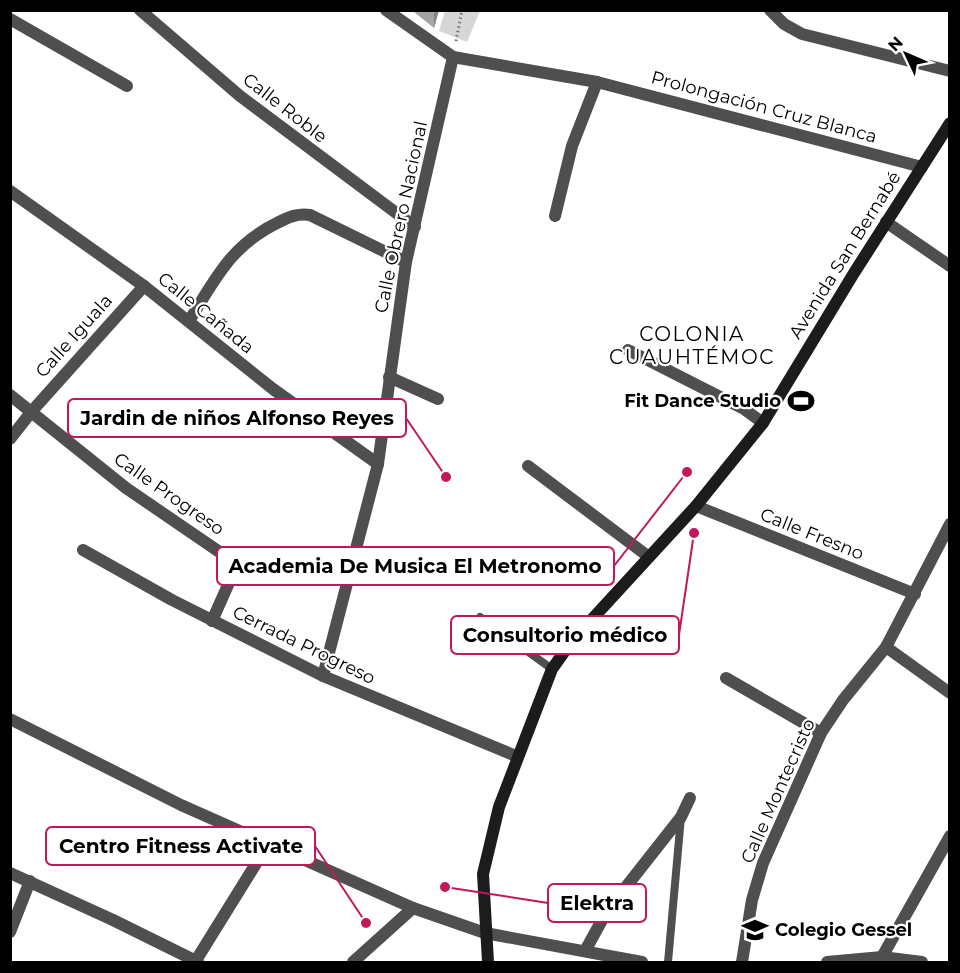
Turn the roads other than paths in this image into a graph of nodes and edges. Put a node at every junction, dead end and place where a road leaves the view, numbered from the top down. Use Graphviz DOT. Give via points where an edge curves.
graph roads {
  1 [pos="140,10"];
  2 [pos="386,10"];
  3 [pos="770,10"];
  4 [pos="10,19"];
  5 [pos="453,57"];
  6 [pos="950,71"];
  7 [pos="597,82"];
  8 [pos="127,86"];
  9 [pos="950,123"];
  10 [pos="922,167"];
  11 [pos="10,191"];
  12 [pos="555,216"];
  13 [pos="886,222"];
  14 [pos="415,227"];
  15 [pos="406,262"];
  16 [pos="950,266"];
  17 [pos="144,286"];
  18 [pos="189,321"];
  19 [pos="628,350"];
  20 [pos="389,377"];
  21 [pos="10,395"];
  22 [pos="438,399"];
  23 [pos="32,411"];
  24 [pos="763,423"];
  25 [pos="10,439"];
  26 [pos="378,464"];
  27 [pos="528,466"];
  28 [pos="696,506"];
  29 [pos="950,524"];
  30 [pos="83,550"];
  31 [pos="649,557"];
  32 [pos="915,594"];
  33 [pos="480,616"];
  34 [pos="213,621"];
  35 [pos="886,647"];
  36 [pos="552,669"];
  37 [pos="323,676"];
  38 [pos="726,678"];
  39 [pos="950,693"];
  40 [pos="10,719"];
  41 [pos="821,733"];
  42 [pos="516,756"];
  43 [pos="690,798"];
  44 [pos="681,817"];
  45 [pos="950,836"];
  46 [pos="267,846"];
  47 [pos="10,873"];
  48 [pos="30,881"];
  49 [pos="413,908"];
  50 [pos="10,932"];
  51 [pos="485,933"];
  52 [pos="585,951"];
  53 [pos="882,957"];
  54 [pos="196,962"];
  55 [pos="353,963"];
  56 [pos="488,963"];
  57 [pos="642,963"];
  58 [pos="668,963"];
  59 [pos="742,963"];
  60 [pos="827,963"];
  61 [pos="922,963"];
  1 -- 14 [label="street, Calle Roble" via="240,96"];
  2 -- 5 [label="street, Prolongación Cruz Blanca"];
  3 -- 6 [label="street" via="802,34"];
  4 -- 8 [label="street"];
  5 -- 7 [label="street, Prolongación Cruz Blanca"];
  5 -- 14 [label="street, Calle Obrero Nacional"];
  7 -- 10 [label="street, Prolongación Cruz Blanca"];
  7 -- 12 [label="street" via="572,146"];
  9 -- 10 [label="main road, Avenida San Bernabé"];
  10 -- 13 [label="main road, Avenida San Bernabé"];
  11 -- 17 [label="street, Calle Cañada"];
  13 -- 16 [label="street"];
  13 -- 24 [label="main road, Avenida San Bernabé"];
  14 -- 15 [label="street, Calle Obrero Nacional"];
  15 -- 18 [label="street" via="310,215 297,215 239,246"];
  15 -- 20 [label="street, Calle Obrero Nacional"];
  17 -- 18 [label="street, Calle Cañada"];
  17 -- 23 [label="street, Calle Iguala"];
  18 -- 26 [label="street, Calle Cañada" via="273,389"];
  19 -- 24 [label="street" via="744,409"];
  20 -- 22 [label="street"];
  20 -- 26 [label="street, Calle Obrero Nacional"];
  21 -- 23 [label="street, Calle Progreso"];
  23 -- 25 [label="street, Calle Iguala"];
  23 -- 34 [label="street, Calle Progreso" via="126,488 221,553 232,576"];
  24 -- 28 [label="main road, Avenida San Bernabé"];
  26 -- 37 [label="street, Calle Obrero Nacional"];
  27 -- 31 [label="street"];
  28 -- 31 [label="main road, Avenida San Bernabé"];
  28 -- 32 [label="street, Calle Fresno"];
  29 -- 32 [label="street, Calle Montecristo"];
  30 -- 34 [label="street, Cerrada Progreso"];
  31 -- 36 [label="main road, Avenida San Bernabé" via="572,641"];
  32 -- 35 [label="street, Calle Montecristo"];
  33 -- 36 [label="lane"];
  34 -- 37 [label="street, Cerrada Progreso"];
  35 -- 39 [label="street"];
  35 -- 41 [label="street, Calle Montecristo"];
  36 -- 42 [label="main road, Avenida San Bernabé"];
  37 -- 42 [label="street, Cerrada Progreso"];
  38 -- 41 [label="street"];
  40 -- 46 [label="street"];
  41 -- 59 [label="street, Calle Montecristo" via="763,863 752,900"];
  42 -- 51 [label="main road, Avenida San Bernabé" via="483,874"];
  43 -- 44 [label="street"];
  44 -- 52 [label="street" via="622,889"];
  44 -- 58 [label="lane"];
  45 -- 53 [label="street"];
  46 -- 49 [label="street"];
  46 -- 54 [label="street"];
  47 -- 48 [label="street"];
  48 -- 50 [label="street"];
  48 -- 54 [label="street"];
  49 -- 51 [label="street"];
  49 -- 55 [label="street"];
  51 -- 52 [label="street"];
  51 -- 56 [label="main road, Avenida San Bernabé"];
  52 -- 57 [label="street"];
  53 -- 60 [label="street"];
  53 -- 61 [label="street"];
}
